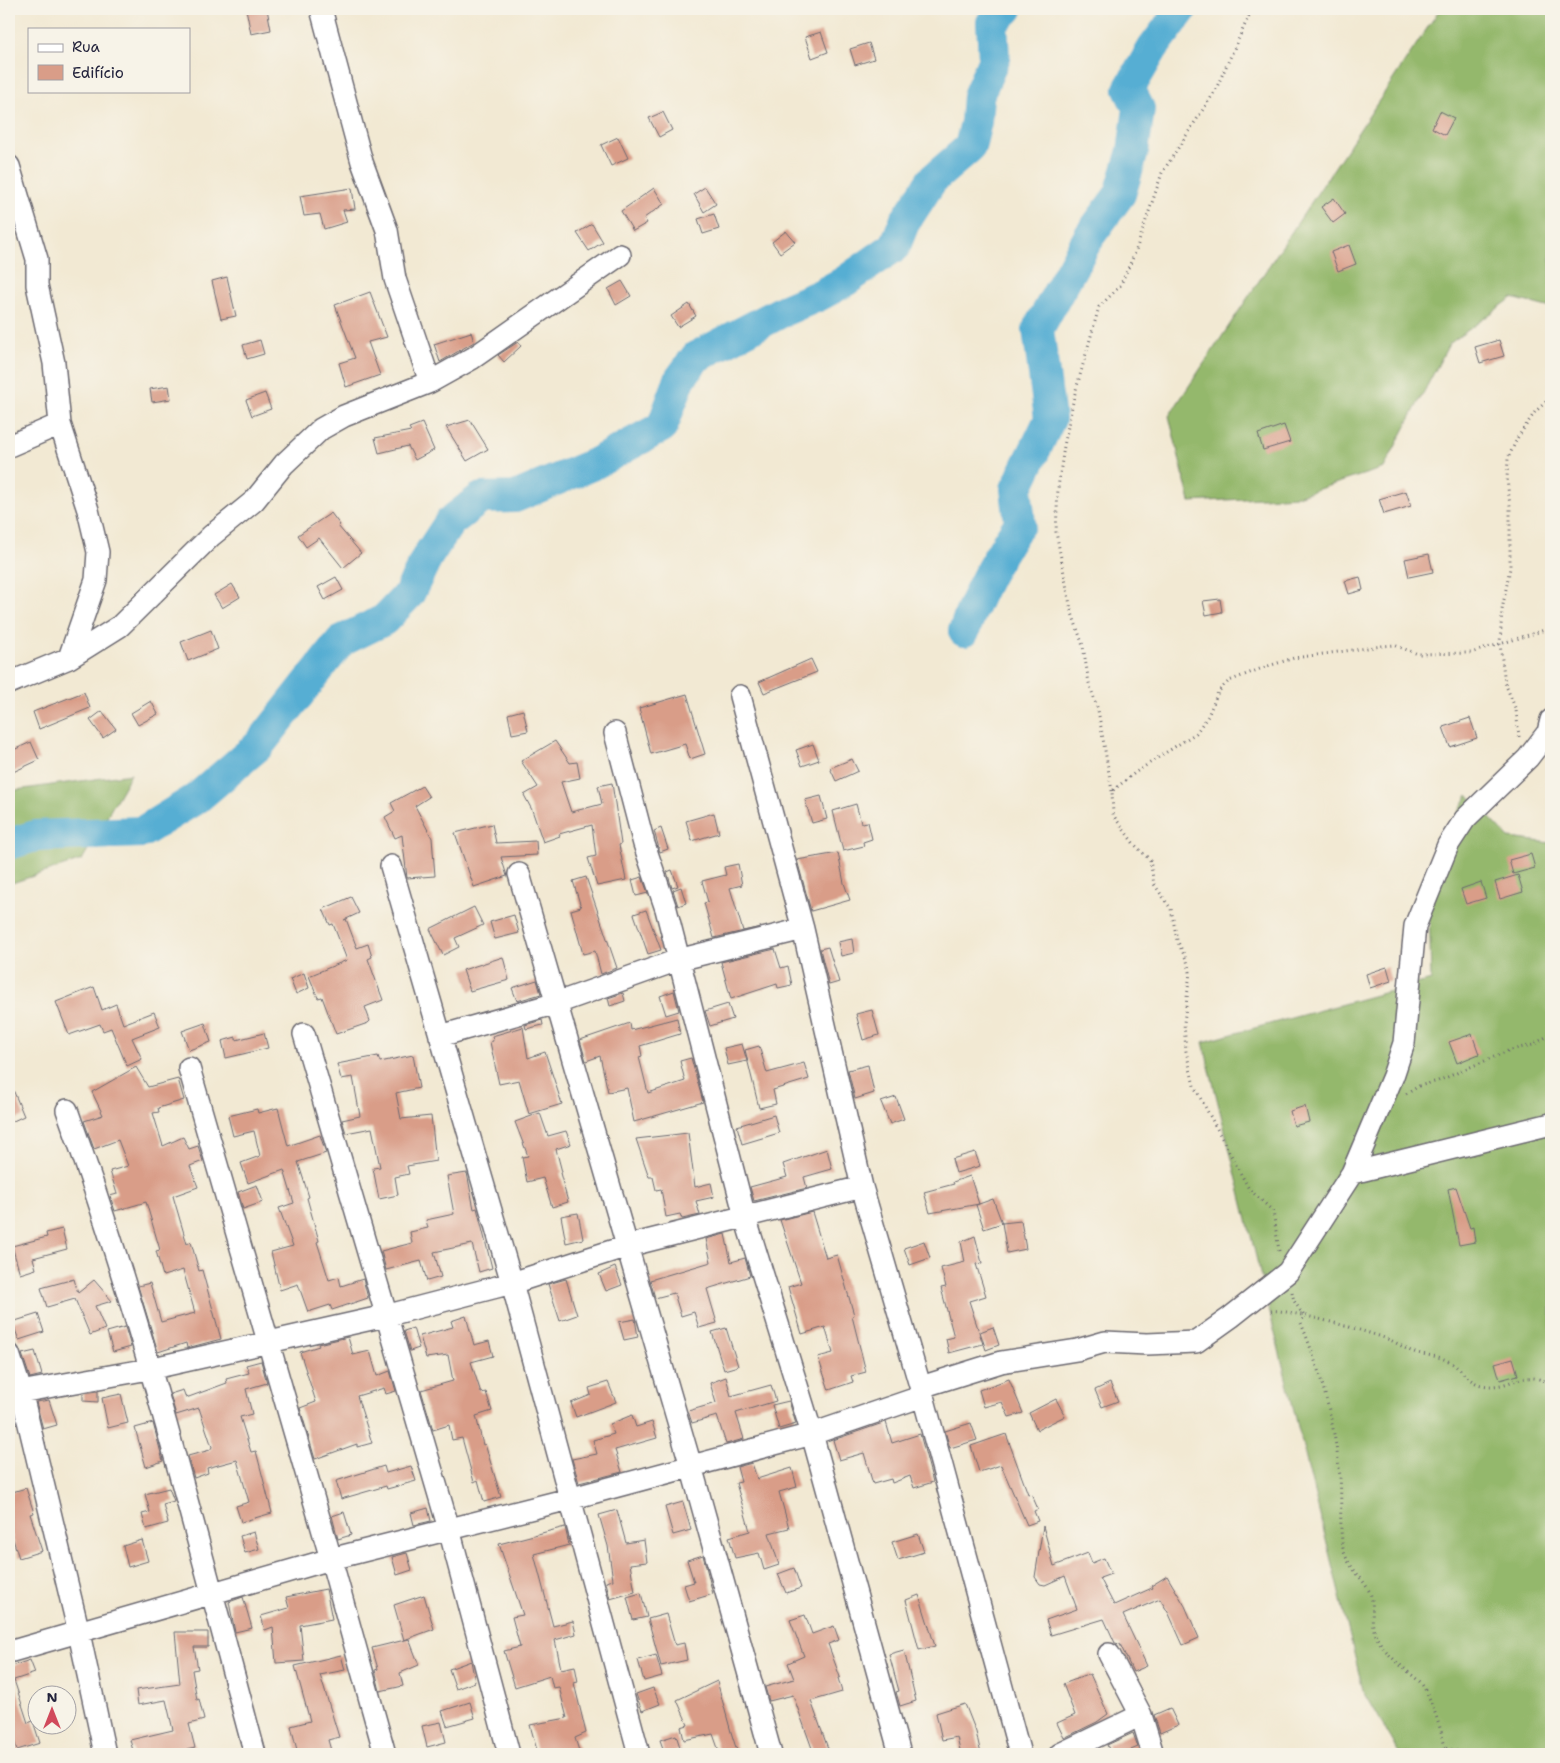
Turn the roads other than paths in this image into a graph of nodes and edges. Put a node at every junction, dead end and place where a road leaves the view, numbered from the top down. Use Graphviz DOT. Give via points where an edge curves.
graph roads {
  1 [pos="321,9"];
  2 [pos="9,166"];
  3 [pos="620,255"];
  4 [pos="430,382"];
  5 [pos="60,424"];
  6 [pos="9,446"];
  7 [pos="68,658"];
  8 [pos="9,683"];
  9 [pos="740,696"];
  10 [pos="1551,720"];
  11 [pos="615,733"];
  12 [pos="390,866"];
  13 [pos="519,874"];
  14 [pos="803,929"];
  15 [pos="678,960"];
  16 [pos="557,1003"];
  17 [pos="304,1034"];
  18 [pos="440,1036"];
  19 [pos="189,1068"];
  20 [pos="67,1110"];
  21 [pos="1551,1124"];
  22 [pos="1352,1173"];
  23 [pos="862,1186"];
  24 [pos="745,1217"];
  25 [pos="627,1246"];
  26 [pos="512,1283"];
  27 [pos="385,1316"];
  28 [pos="269,1341"];
  29 [pos="9,1354"];
  30 [pos="149,1369"];
  31 [pos="922,1391"];
  32 [pos="15,1393"];
  33 [pos="812,1434"];
  34 [pos="691,1466"];
  35 [pos="569,1499"];
  36 [pos="449,1529"];
  37 [pos="331,1559"];
  38 [pos="212,1594"];
  39 [pos="79,1633"];
  40 [pos="9,1652"];
  41 [pos="1109,1654"];
  42 [pos="1141,1715"];
  43 [pos="105,1754"];
  44 [pos="255,1754"];
  45 [pos="385,1754"];
  46 [pos="509,1754"];
  47 [pos="639,1754"];
  48 [pos="771,1754"];
  49 [pos="900,1754"];
  50 [pos="1020,1754"];
  51 [pos="1060,1754"];
  52 [pos="1154,1754"];
  1 -- 4 [label="street" via="362,162 387,230 395,279"];
  2 -- 5 [label="street" via="37,259 36,285 54,363"];
  3 -- 4 [label="street" via="473,358"];
  4 -- 7 [label="street" via="344,416 321,429 284,464 254,501 211,536 120,626"];
  5 -- 6 [label="street"];
  5 -- 7 [label="street" via="98,552 96,580"];
  7 -- 8 [label="street"];
  9 -- 14 [label="street"];
  10 -- 22 [label="street" via="1548,732 1538,745 1465,819 1448,845 1415,926 1404,1043"];
  11 -- 15 [label="street"];
  12 -- 18 [label="street"];
  13 -- 16 [label="street"];
  14 -- 15 [label="street"];
  14 -- 23 [label="street"];
  15 -- 16 [label="street"];
  15 -- 24 [label="street"];
  16 -- 18 [label="street"];
  16 -- 25 [label="street"];
  17 -- 27 [label="street"];
  18 -- 26 [label="street"];
  19 -- 28 [label="street"];
  20 -- 30 [label="street" via="94,1184"];
  21 -- 22 [label="street"];
  22 -- 31 [label="street" via="1288,1272 1196,1342 1106,1342 1001,1362"];
  23 -- 24 [label="street"];
  23 -- 31 [label="street"];
  24 -- 25 [label="street"];
  24 -- 33 [label="street"];
  25 -- 26 [label="street"];
  25 -- 34 [label="street"];
  26 -- 27 [label="street"];
  26 -- 35 [label="street"];
  27 -- 28 [label="street"];
  27 -- 36 [label="street"];
  28 -- 30 [label="street"];
  28 -- 37 [label="street"];
  29 -- 32 [label="street"];
  30 -- 32 [label="street"];
  30 -- 38 [label="street"];
  31 -- 33 [label="street"];
  31 -- 50 [label="street"];
  32 -- 39 [label="street"];
  33 -- 34 [label="street"];
  33 -- 49 [label="street"];
  34 -- 35 [label="street"];
  34 -- 48 [label="street"];
  35 -- 36 [label="street"];
  35 -- 47 [label="street"];
  36 -- 37 [label="street"];
  36 -- 46 [label="street"];
  37 -- 38 [label="street"];
  37 -- 45 [label="street"];
  38 -- 39 [label="street"];
  38 -- 44 [label="street"];
  39 -- 40 [label="street"];
  39 -- 43 [label="street"];
  41 -- 42 [label="street"];
  42 -- 51 [label="street"];
  42 -- 52 [label="street"];
}
